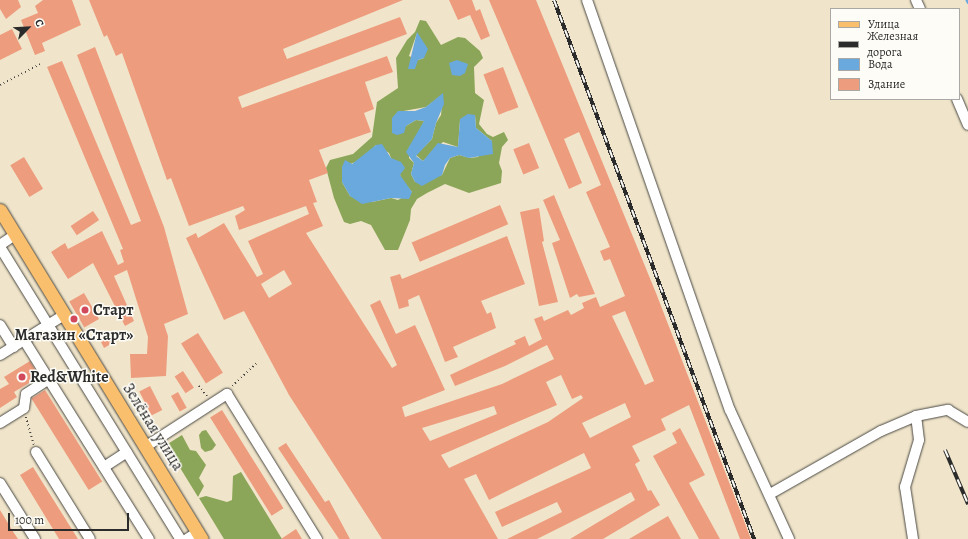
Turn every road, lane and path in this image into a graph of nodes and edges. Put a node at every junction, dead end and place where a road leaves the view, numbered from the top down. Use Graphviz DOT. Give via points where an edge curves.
graph roads {
  1 [pos="587,0"];
  2 [pos="40,64"];
  3 [pos="0,85"];
  4 [pos="957,100"];
  5 [pos="968,126"];
  6 [pos="0,210"];
  7 [pos="15,235"];
  8 [pos="0,246"];
  9 [pos="64,315"];
  10 [pos="0,325"];
  11 [pos="48,325"];
  12 [pos="24,340"];
  13 [pos="14,347"];
  14 [pos="0,356"];
  15 [pos="256,364"];
  16 [pos="49,379"];
  17 [pos="200,386"];
  18 [pos="227,394"];
  19 [pos="212,403"];
  20 [pos="24,408"];
  21 [pos="916,416"];
  22 [pos="968,422"];
  23 [pos="0,423"];
  24 [pos="146,447"];
  25 [pos="36,452"];
  26 [pos="127,452"];
  27 [pos="104,467"];
  28 [pos="0,483"];
  29 [pos="770,494"];
  30 [pos="196,537"];
  31 [pos="788,537"];
  32 [pos="34,539"];
  33 [pos="90,539"];
  34 [pos="149,539"];
  35 [pos="180,539"];
  36 [pos="317,539"];
  37 [pos="913,539"];
  1 -- 29 [label="street" via="730,410"];
  2 -- 3 [label="path"];
  4 -- 5 [label="street"];
  6 -- 7 [label="main road, Зелёная улица"];
  7 -- 8 [label="street"];
  7 -- 9 [label="main road, Зелёная улица"];
  8 -- 11 [label="street"];
  9 -- 11 [label="street"];
  9 -- 24 [label="main road, Зелёная улица"];
  10 -- 13 [label="street"];
  11 -- 12 [label="street"];
  11 -- 26 [label="street"];
  12 -- 13 [label="street"];
  12 -- 16 [label="street"];
  13 -- 14 [label="street"];
  15 -- 18 [label="path" via="235,382"];
  16 -- 20 [label="street" via="26,394"];
  16 -- 27 [label="street"];
  17 -- 19 [label="path"];
  18 -- 19 [label="street"];
  18 -- 36 [label="street"];
  19 -- 24 [label="street"];
  20 -- 23 [label="street"];
  20 -- 25 [label="path"];
  21 -- 22 [label="street" via="948,410"];
  21 -- 29 [label="street" via="881,431"];
  21 -- 37 [label="street" via="919,440 905,487"];
  24 -- 30 [label="main road, Зелёная улица"];
  25 -- 33 [label="street"];
  26 -- 27 [label="street"];
  26 -- 35 [label="street"];
  27 -- 34 [label="street"];
  28 -- 32 [label="street"];
  29 -- 31 [label="street"];
}
